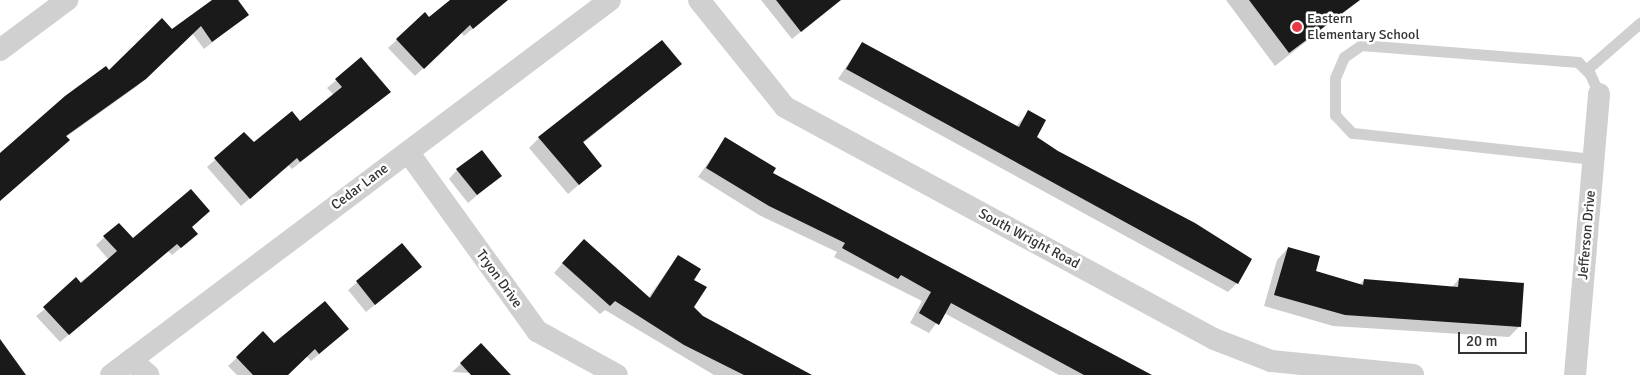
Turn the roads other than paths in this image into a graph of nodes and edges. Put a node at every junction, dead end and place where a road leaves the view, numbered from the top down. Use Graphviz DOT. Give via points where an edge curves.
graph roads {
  1 [pos="67,0"];
  2 [pos="610,0"];
  3 [pos="700,0"];
  4 [pos="1640,22"];
  5 [pos="0,50"];
  6 [pos="1586,70"];
  7 [pos="1598,94"];
  8 [pos="408,152"];
  9 [pos="1593,159"];
  10 [pos="131,360"];
  11 [pos="111,375"];
  12 [pos="148,375"];
  13 [pos="617,375"];
  14 [pos="1413,375"];
  15 [pos="1575,375"];
  1 -- 5 [label="street"];
  2 -- 8 [label="street, Cedar Lane"];
  3 -- 14 [label="street, South Wright Road" via="785,107 1214,339 1271,361"];
  4 -- 6 [label="lane"];
  6 -- 7 [label="lane"];
  6 -- 9 [label="lane" via="1578,62 1361,45 1344,57 1335,78 1335,115 1352,132"];
  7 -- 9 [label="street, Jefferson Drive"];
  8 -- 10 [label="street, Cedar Lane"];
  8 -- 13 [label="street, Tryon Drive" via="537,331"];
  9 -- 15 [label="street, Jefferson Drive"];
  10 -- 11 [label="street, Cedar Lane"];
  10 -- 12 [label="street"];
}
